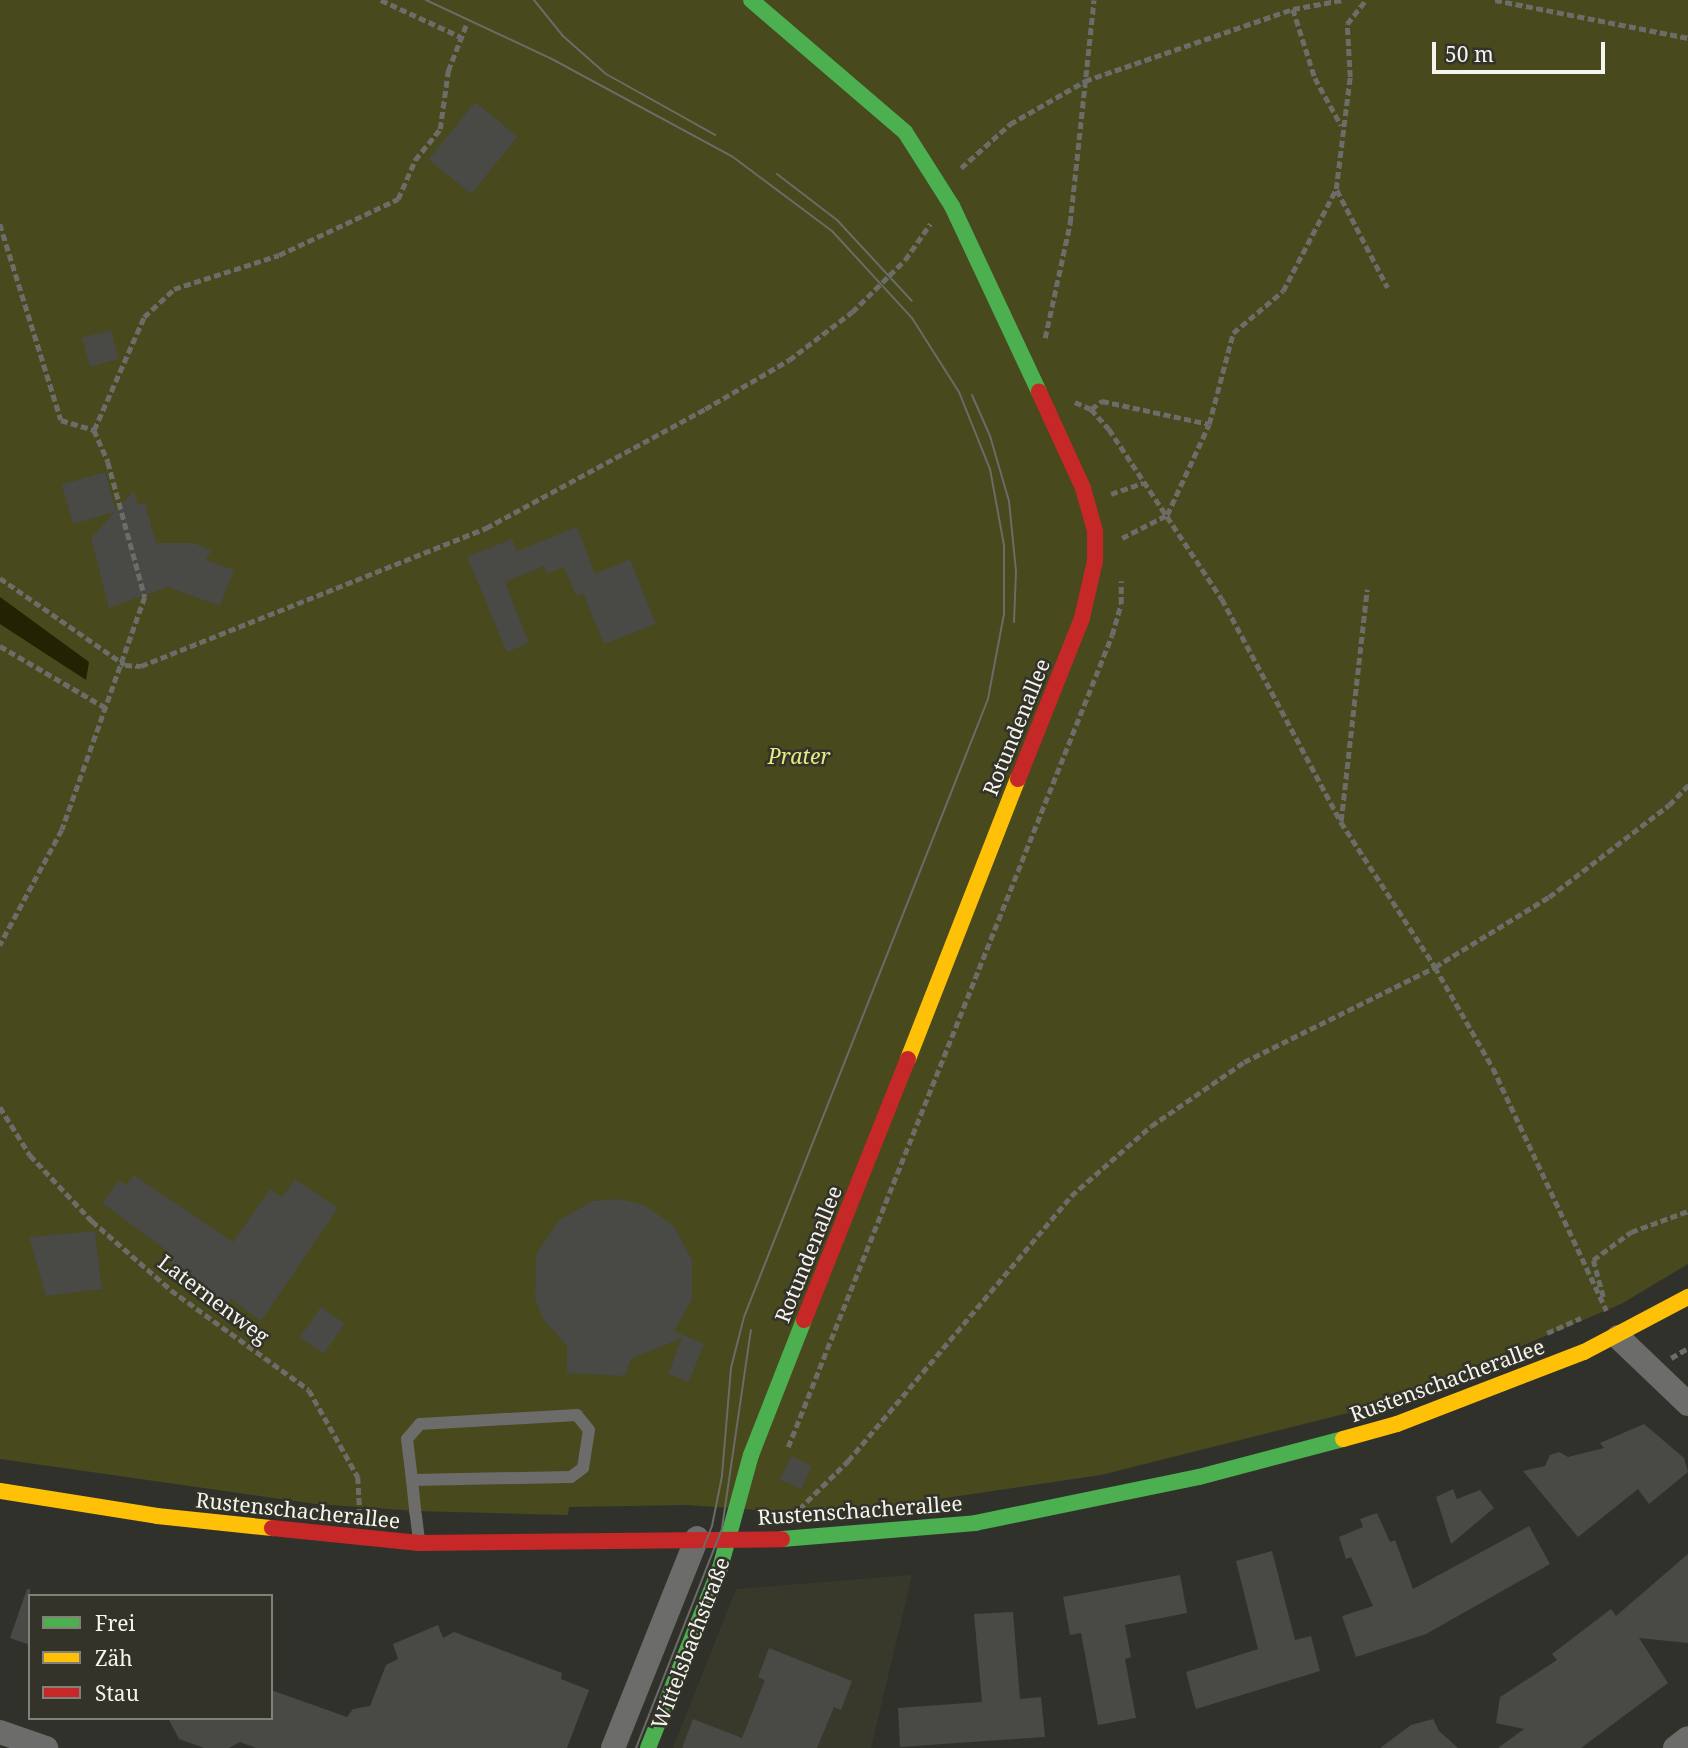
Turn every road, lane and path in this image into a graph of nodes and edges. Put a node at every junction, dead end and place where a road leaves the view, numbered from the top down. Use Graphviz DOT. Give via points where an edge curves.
graph roads {
  1 [pos="382,0"];
  2 [pos="751,0"];
  3 [pos="1094,0"];
  4 [pos="1342,0"];
  5 [pos="1366,0"];
  6 [pos="1495,0"];
  7 [pos="1293,9"];
  8 [pos="466,25"];
  9 [pos="461,37"];
  10 [pos="1688,38"];
  11 [pos="1085,82"];
  12 [pos="1341,126"];
  13 [pos="952,159"];
  14 [pos="960,169"];
  15 [pos="966,181"];
  16 [pos="1336,189"];
  17 [pos="952,206"];
  18 [pos="0,224"];
  19 [pos="1388,288"];
  20 [pos="1038,329"];
  21 [pos="1066,392"];
  22 [pos="1074,401"];
  23 [pos="1091,409"];
  24 [pos="1078,413"];
  25 [pos="1209,425"];
  26 [pos="94,430"];
  27 [pos="1106,482"];
  28 [pos="1143,483"];
  29 [pos="1110,494"];
  30 [pos="1113,505"];
  31 [pos="1167,515"];
  32 [pos="1119,527"];
  33 [pos="1121,538"];
  34 [pos="1121,551"];
  35 [pos="0,578"];
  36 [pos="1121,578"];
  37 [pos="1367,589"];
  38 [pos="0,646"];
  39 [pos="125,665"];
  40 [pos="108,709"];
  41 [pos="1688,785"];
  42 [pos="1341,822"];
  43 [pos="0,945"];
  44 [pos="1435,967"];
  45 [pos="0,1107"];
  46 [pos="1688,1211"];
  47 [pos="1688,1297"];
  48 [pos="1605,1308"];
  49 [pos="1596,1312"];
  50 [pos="1587,1316"];
  51 [pos="1541,1335"];
  52 [pos="1618,1337"];
  53 [pos="1688,1404"];
  54 [pos="786,1451"];
  55 [pos="412,1480"];
  56 [pos="0,1491"];
  57 [pos="802,1507"];
  58 [pos="814,1508"];
  59 [pos="791,1515"];
  60 [pos="730,1537"];
  61 [pos="362,1538"];
  62 [pos="697,1538"];
  63 [pos="419,1543"];
  64 [pos="0,1732"];
  65 [pos="1688,1738"];
  66 [pos="46,1748"];
  67 [pos="613,1748"];
  68 [pos="648,1748"];
  69 [pos="1675,1748"];
  1 -- 9 [label="path"];
  2 -- 17 [label="street, Rotundenallee" via="905,132"];
  3 -- 11 [label="path"];
  4 -- 7 [label="path"];
  5 -- 12 [label="path" via="1348,24 1350,76"];
  6 -- 10 [label="path"];
  7 -- 11 [label="path"];
  7 -- 12 [label="path" via="1315,78"];
  8 -- 9 [label="path"];
  9 -- 26 [label="path" via="448,71 440,129 415,160 398,199 279,255 174,289 144,317"];
  11 -- 14 [label="path" via="1010,124"];
  11 -- 20 [label="path" via="1070,223 1044,342"];
  12 -- 16 [label="path"];
  13 -- 14 [label="path"];
  14 -- 15 [label="path"];
  14 -- 17 [label="path"];
  16 -- 19 [label="path"];
  16 -- 25 [label="path" via="1283,291 1233,333"];
  17 -- 39 [label="path" via="934,219 905,260 852,312 789,360 705,409 486,528 141,666"];
  17 -- 60 [label="street, Rotundenallee" via="1083,488 1095,531 1095,561 1082,618 751,1455"];
  18 -- 26 [label="path" via="61,420"];
  21 -- 22 [label="path"];
  22 -- 23 [label="path"];
  22 -- 24 [label="path"];
  23 -- 25 [label="path" via="1101,401"];
  23 -- 28 [label="path"];
  25 -- 31 [label="path"];
  26 -- 39 [label="path" via="108,461 145,597"];
  27 -- 29 [label="path"];
  28 -- 29 [label="path"];
  28 -- 31 [label="path"];
  29 -- 30 [label="path"];
  31 -- 33 [label="path"];
  31 -- 42 [label="path" via="1222,599"];
  32 -- 33 [label="path"];
  33 -- 34 [label="path"];
  35 -- 39 [label="path"];
  36 -- 54 [label="path" via="1121,604 1112,635"];
  37 -- 42 [label="path"];
  38 -- 40 [label="path"];
  39 -- 40 [label="path"];
  40 -- 43 [label="path" via="62,830"];
  41 -- 44 [label="path" via="1670,805 1549,897"];
  42 -- 44 [label="path"];
  44 -- 48 [label="path" via="1493,1069"];
  44 -- 57 [label="path" via="1244,1062 1151,1126 1071,1196 848,1461"];
  45 -- 61 [label="path, Laternenweg" via="30,1155 92,1221 171,1290 309,1390 358,1477"];
  46 -- 48 [label="path" via="1631,1232 1593,1260"];
  47 -- 52 [label="street, Rustenschacherallee"];
  48 -- 49 [label="path"];
  50 -- 51 [label="path"];
  52 -- 53 [label="street"];
  52 -- 60 [label="street, Rustenschacherallee" via="1397,1424 1199,1477 975,1523 766,1540"];
  55 -- 55 [label="lane" via="407,1439 420,1424 577,1415 589,1430 583,1468 570,1477"];
  55 -- 63 [label="lane"];
  56 -- 61 [label="street, Rustenschacherallee" via="158,1516"];
  57 -- 58 [label="path"];
  57 -- 59 [label="path"];
  60 -- 62 [label="street, Rustenschacherallee"];
  60 -- 68 [label="street, Wittelsbachstraße"];
  61 -- 63 [label="street, Rustenschacherallee"];
  62 -- 63 [label="street, Rustenschacherallee"];
  62 -- 67 [label="street, Wittelsbachstraße"];
  64 -- 66 [label="street"];
  65 -- 69 [label="street"];
}
